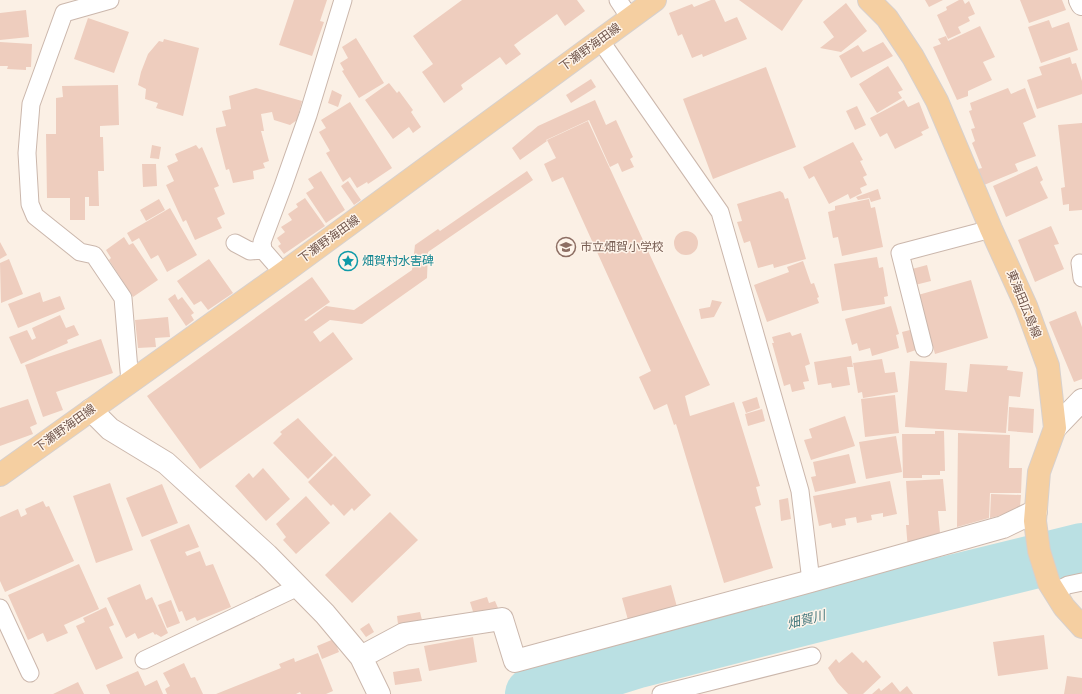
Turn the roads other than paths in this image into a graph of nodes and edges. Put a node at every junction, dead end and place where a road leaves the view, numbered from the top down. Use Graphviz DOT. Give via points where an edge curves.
graph roads {
  1 [pos="110,0"];
  2 [pos="343,0"];
  3 [pos="618,0"];
  4 [pos="655,0"];
  5 [pos="868,0"];
  6 [pos="1080,0"];
  7 [pos="1082,4"];
  8 [pos="630,18"];
  9 [pos="600,40"];
  10 [pos="991,229"];
  11 [pos="235,243"];
  12 [pos="263,250"];
  13 [pos="283,273"];
  14 [pos="924,348"];
  15 [pos="130,382"];
  16 [pos="1082,400"];
  17 [pos="91,410"];
  18 [pos="1055,428"];
  19 [pos="0,476"];
  20 [pos="1035,516"];
  21 [pos="811,581"];
  22 [pos="1082,582"];
  23 [pos="298,587"];
  24 [pos="1051,587"];
  25 [pos="0,608"];
  26 [pos="1082,626"];
  27 [pos="812,656"];
  28 [pos="361,658"];
  29 [pos="144,660"];
  30 [pos="30,673"];
  31 [pos="378,692"];
  32 [pos="661,694"];
  1 -- 15 [label="lane" via="64,14 31,104 27,153 30,204 35,216 80,252 94,255 123,298"];
  2 -- 12 [label="lane" via="308,116 262,242"];
  3 -- 8 [label="lane"];
  4 -- 8 [label="main road, 下瀬野海田線"];
  5 -- 10 [label="main road, 東海田広島線" via="887,18 913,57 937,101"];
  6 -- 7 [label="street"];
  8 -- 9 [label="main road, 下瀬野海田線"];
  9 -- 13 [label="main road, 下瀬野海田線"];
  9 -- 21 [label="lane" via="720,212 800,491"];
  10 -- 14 [label="lane" via="900,253"];
  10 -- 18 [label="main road, 東海田広島線" via="1026,306 1048,366"];
  11 -- 12 [label="lane" via="250,251"];
  12 -- 13 [label="lane"];
  13 -- 15 [label="main road, 下瀬野海田線"];
  15 -- 17 [label="main road, 下瀬野海田線"];
  16 -- 18 [label="street"];
  17 -- 19 [label="main road, 下瀬野海田線"];
  17 -- 23 [label="street" via="110,429 166,462"];
  18 -- 20 [label="main road, 東海田広島線" via="1039,472"];
  20 -- 21 [label="street"];
  20 -- 24 [label="main road, 東海田広島線" via="1039,551"];
  21 -- 28 [label="street" via="515,661 502,619 404,634"];
  22 -- 24 [label="lane"];
  23 -- 28 [label="street" via="325,614"];
  23 -- 29 [label="lane"];
  24 -- 26 [label="main road, 東海田広島線" via="1064,607"];
  25 -- 30 [label="lane"];
  27 -- 32 [label="lane"];
  28 -- 31 [label="street"];
}
